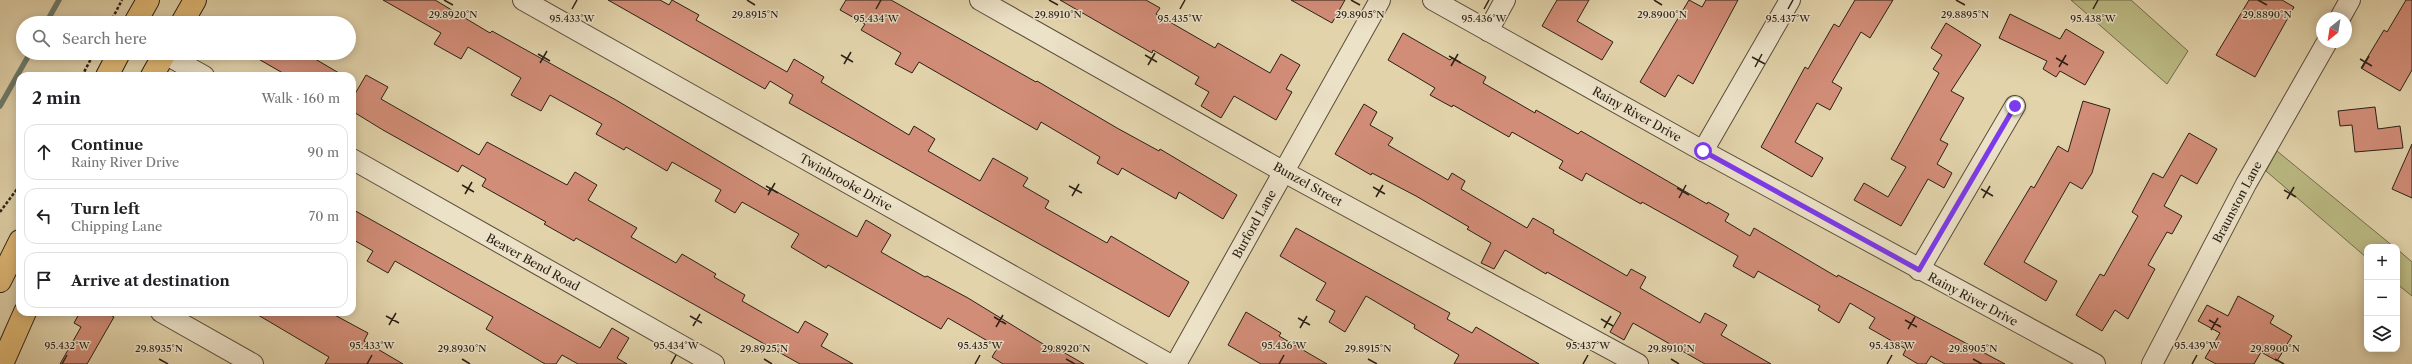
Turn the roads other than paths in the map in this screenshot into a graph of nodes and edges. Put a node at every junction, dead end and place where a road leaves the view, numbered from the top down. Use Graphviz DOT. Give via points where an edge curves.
graph roads {
  1 [pos="148,0"];
  2 [pos="195,0"];
  3 [pos="522,0"];
  4 [pos="980,0"];
  5 [pos="1380,0"];
  6 [pos="1433,0"];
  7 [pos="1505,0"];
  8 [pos="1790,0"];
  9 [pos="2350,0"];
  10 [pos="2343,12"];
  11 [pos="139,16"];
  12 [pos="186,16"];
  13 [pos="1488,31"];
  14 [pos="2324,48"];
  15 [pos="115,60"];
  16 [pos="161,60"];
  17 [pos="177,60"];
  18 [pos="109,72"];
  19 [pos="154,72"];
  20 [pos="197,72"];
  21 [pos="2015,106"];
  22 [pos="1703,151"];
  23 [pos="356,161"];
  24 [pos="1284,172"];
  25 [pos="16,249"];
  26 [pos="1919,270"];
  27 [pos="0,281"];
  28 [pos="23,316"];
  29 [pos="168,316"];
  30 [pos="2,364"];
  31 [pos="253,364"];
  32 [pos="714,364"];
  33 [pos="1169,364"];
  34 [pos="1176,364"];
  35 [pos="1638,364"];
  36 [pos="2095,364"];
  37 [pos="2152,364"];
  1 -- 11 [label="main road"];
  2 -- 12 [label="main road"];
  3 -- 33 [label="street, Twinbrooke Drive"];
  4 -- 24 [label="street, Bunzel Street"];
  5 -- 24 [label="street, Burford Lane"];
  6 -- 13 [label="street, Rainy River Drive"];
  7 -- 13 [label="street"];
  8 -- 22 [label="street"];
  9 -- 10 [label="street"];
  13 -- 22 [label="street, Rainy River Drive"];
  14 -- 37 [label="street, Braunston Lane" via="2246,184"];
  15 -- 18 [label="main road"];
  16 -- 19 [label="main road"];
  17 -- 20 [label="street"];
  21 -- 26 [label="street"];
  22 -- 26 [label="street, Rainy River Drive"];
  23 -- 32 [label="street, Beaver Bend Road"];
  24 -- 34 [label="street, Burford Lane"];
  24 -- 35 [label="street, Bunzel Street"];
  25 -- 27 [label="main road"];
  26 -- 36 [label="street, Rainy River Drive"];
  28 -- 30 [label="main road"];
  29 -- 31 [label="street"];
}
